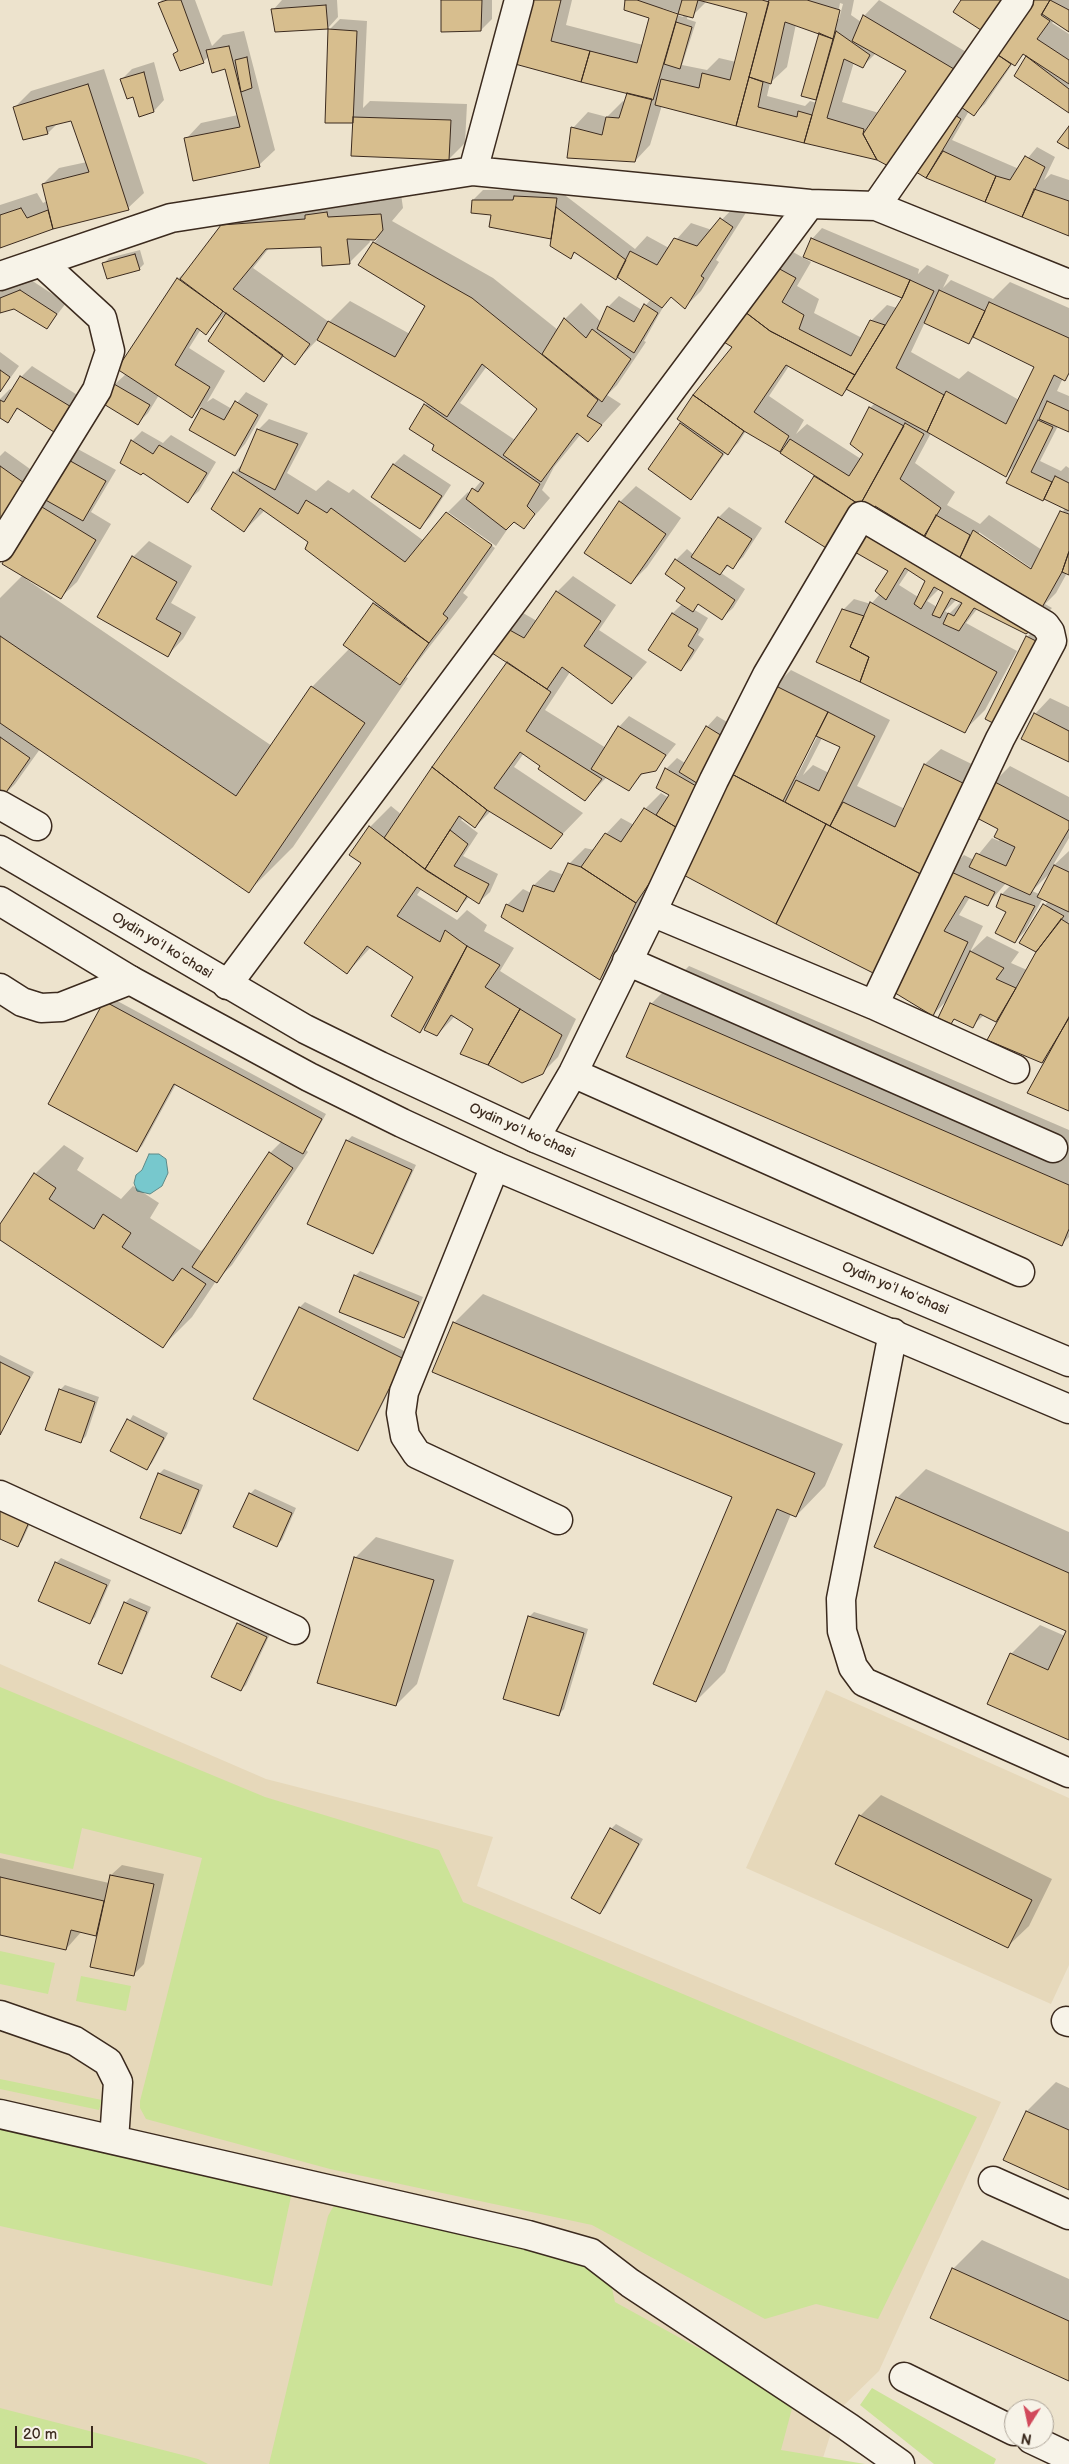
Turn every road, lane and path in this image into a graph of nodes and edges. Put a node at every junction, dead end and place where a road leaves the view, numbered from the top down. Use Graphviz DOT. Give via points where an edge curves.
graph roads {
  1 [pos="519,0"];
  2 [pos="1018,0"];
  3 [pos="473,171"];
  4 [pos="810,204"];
  5 [pos="876,206"];
  6 [pos="42,263"];
  7 [pos="0,276"];
  8 [pos="1069,284"];
  9 [pos="0,548"];
  10 [pos="0,805"];
  11 [pos="37,826"];
  12 [pos="0,850"];
  13 [pos="0,900"];
  14 [pos="652,912"];
  15 [pos="627,961"];
  16 [pos="130,980"];
  17 [pos="227,984"];
  18 [pos="0,988"];
  19 [pos="874,1005"];
  20 [pos="1014,1069"];
  21 [pos="573,1073"];
  22 [pos="535,1138"];
  23 [pos="1053,1148"];
  24 [pos="496,1166"];
  25 [pos="1020,1272"];
  26 [pos="893,1333"];
  27 [pos="1069,1362"];
  28 [pos="1069,1409"];
  29 [pos="0,1494"];
  30 [pos="558,1520"];
  31 [pos="295,1630"];
  32 [pos="1069,1773"];
  33 [pos="0,2015"];
  34 [pos="0,2114"];
  35 [pos="114,2140"];
  36 [pos="993,2181"];
  37 [pos="1069,2215"];
  38 [pos="904,2377"];
  39 [pos="1004,2426"];
  40 [pos="1054,2447"];
  41 [pos="1067,2451"];
  42 [pos="900,2464"];
  1 -- 3 [label="street"];
  2 -- 5 [label="street"];
  3 -- 4 [label="street"];
  3 -- 6 [label="street" via="171,218"];
  4 -- 5 [label="street"];
  4 -- 17 [label="street"];
  5 -- 8 [label="street"];
  6 -- 7 [label="street"];
  6 -- 9 [label="street" via="102,318 110,351 97,390"];
  10 -- 11 [label="street"];
  12 -- 17 [label="street, Oydin yoʻl koʻchasi"];
  13 -- 16 [label="street"];
  14 -- 15 [label="street"];
  14 -- 19 [label="street"];
  14 -- 19 [label="street" via="767,676 861,516 1045,625 1052,641 1000,739"];
  15 -- 21 [label="street"];
  15 -- 23 [label="street"];
  16 -- 18 [label="street" via="61,1007 41,1008 22,1002"];
  16 -- 24 [label="street" via="309,1077"];
  17 -- 22 [label="street, Oydin yoʻl koʻchasi" via="313,1033"];
  19 -- 20 [label="street"];
  21 -- 22 [label="street"];
  21 -- 25 [label="street"];
  22 -- 27 [label="street, Oydin yoʻl koʻchasi"];
  24 -- 26 [label="street"];
  24 -- 30 [label="street" via="404,1392 401,1413 405,1436 417,1454"];
  26 -- 28 [label="street"];
  26 -- 32 [label="street" via="841,1598 842,1632 853,1666 864,1682"];
  29 -- 31 [label="street"];
  33 -- 35 [label="street" via="75,2041 108,2062 118,2082"];
  34 -- 35 [label="street"];
  35 -- 42 [label="street" via="528,2235 591,2253 630,2283"];
  36 -- 37 [label="street"];
  38 -- 39 [label="street"];
  40 -- 41 [label="street"];
}
